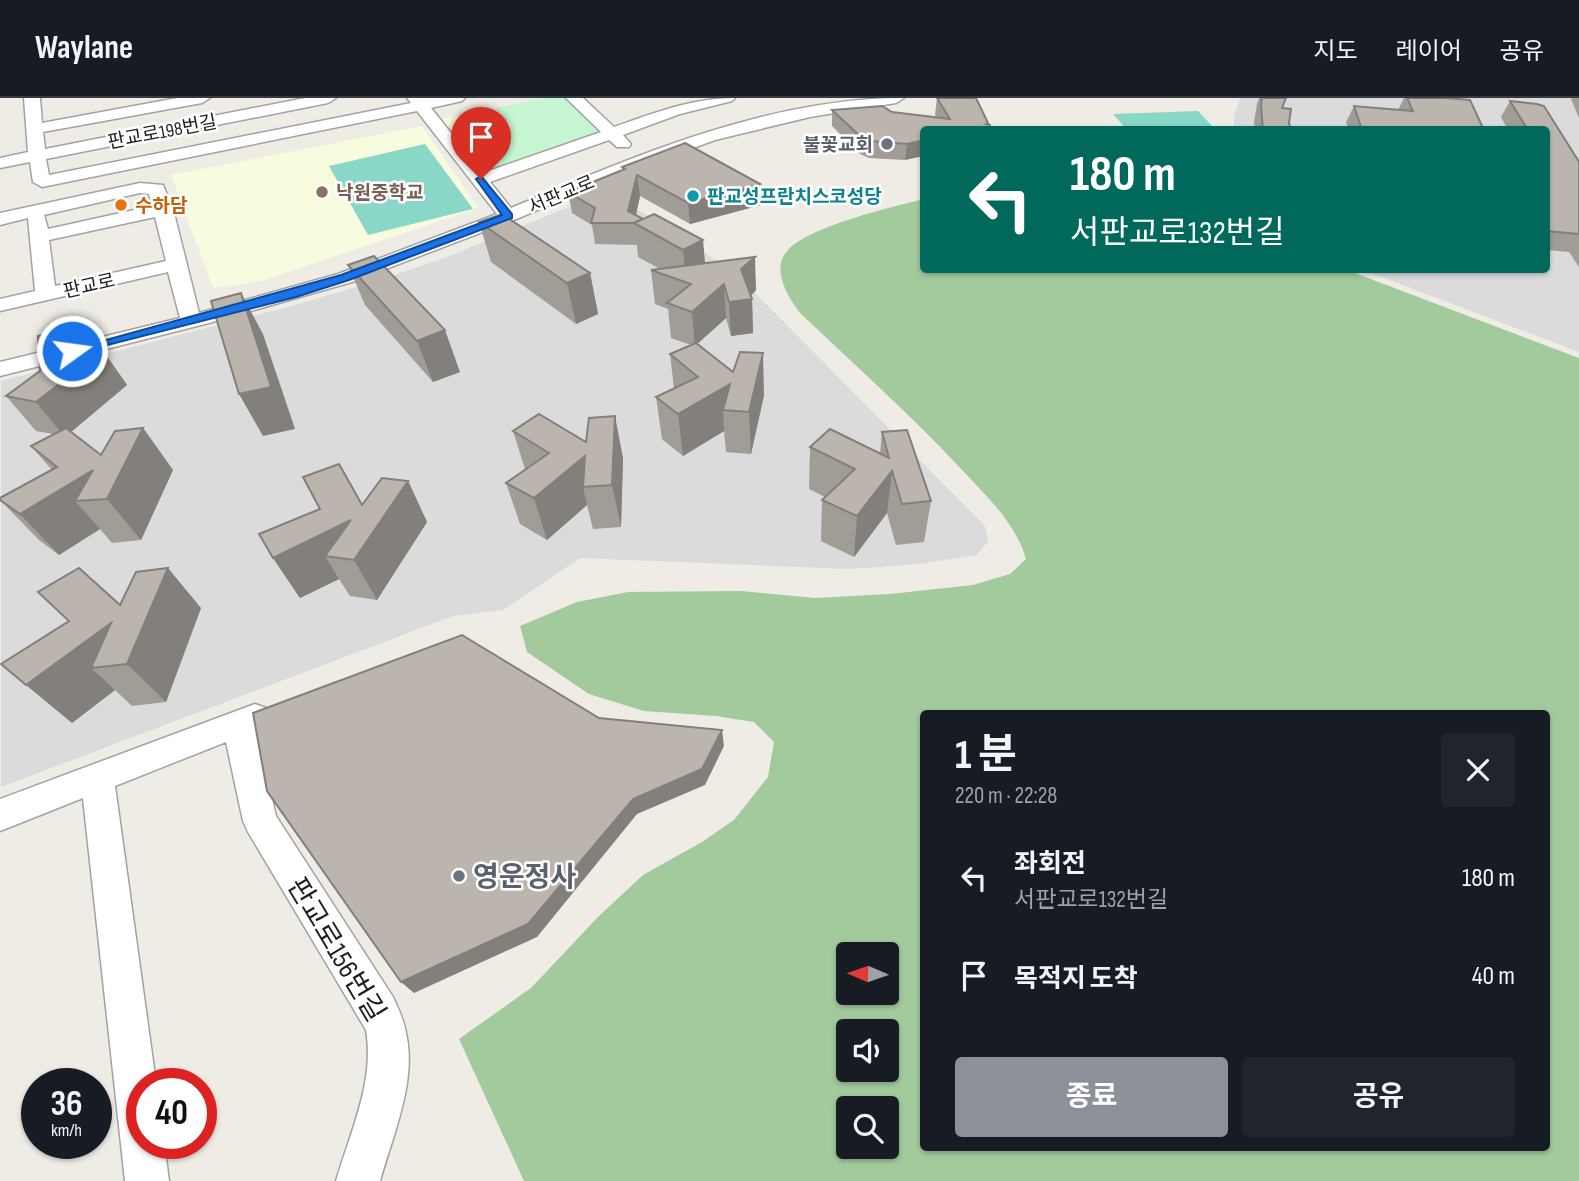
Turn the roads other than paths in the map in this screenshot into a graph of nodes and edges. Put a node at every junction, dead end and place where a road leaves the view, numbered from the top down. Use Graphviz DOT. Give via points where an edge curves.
graph roads {
  1 [pos="33,98"];
  2 [pos="202,98"];
  3 [pos="215,98"];
  4 [pos="328,98"];
  5 [pos="457,98"];
  6 [pos="574,98"];
  7 [pos="660,98"];
  8 [pos="727,98"];
  9 [pos="896,98"];
  10 [pos="417,102"];
  11 [pos="126,105"];
  12 [pos="675,111"];
  13 [pos="224,119"];
  14 [pos="36,130"];
  15 [pos="611,134"];
  16 [pos="237,144"];
  17 [pos="37,156"];
  18 [pos="642,160"];
  19 [pos="0,163"];
  20 [pos="481,179"];
  21 [pos="164,209"];
  22 [pos="36,211"];
  23 [pos="508,216"];
  24 [pos="0,219"];
  25 [pos="39,237"];
  26 [pos="178,264"];
  27 [pos="46,294"];
  28 [pos="0,305"];
  29 [pos="191,321"];
  30 [pos="0,369"];
  31 [pos="287,704"];
  32 [pos="238,723"];
  33 [pos="97,777"];
  34 [pos="0,815"];
  35 [pos="133,1068"];
  36 [pos="144,1159"];
  37 [pos="147,1181"];
  38 [pos="358,1181"];
  1 -- 14 [label="street"];
  2 -- 11 [label="street, 판교로198번길"];
  3 -- 13 [label="street"];
  4 -- 13 [label="street, 판교로198번길"];
  5 -- 10 [label="street"];
  6 -- 15 [label="street"];
  7 -- 12 [label="street"];
  8 -- 12 [label="street"];
  9 -- 18 [label="street, 서판교로" via="748,126"];
  10 -- 16 [label="street"];
  10 -- 20 [label="street"];
  11 -- 14 [label="street, 판교로198번길"];
  12 -- 15 [label="street"];
  13 -- 16 [label="street"];
  13 -- 17 [label="street, 판교로198번길"];
  14 -- 17 [label="street, 판교로198번길"];
  15 -- 18 [label="street"];
  15 -- 20 [label="street"];
  16 -- 17 [label="street, 판교로198번길" via="42,182"];
  17 -- 19 [label="street, 판교로198번길"];
  18 -- 23 [label="street, 서판교로"];
  20 -- 23 [label="street"];
  21 -- 22 [label="street" via="159,190 152,187"];
  21 -- 25 [label="street"];
  21 -- 26 [label="street"];
  22 -- 24 [label="street"];
  22 -- 25 [label="street"];
  23 -- 29 [label="street, 서판교로" via="345,278"];
  25 -- 27 [label="street"];
  26 -- 27 [label="street, 판교로"];
  26 -- 29 [label="street"];
  27 -- 28 [label="street, 판교로"];
  29 -- 30 [label="street, 서판교로"];
  31 -- 32 [label="street"];
  32 -- 33 [label="street"];
  32 -- 38 [label="street, 판교로156번길" via="260,821 379,1011 387,1036 384,1084"];
  33 -- 34 [label="street"];
  33 -- 35 [label="street"];
  36 -- 37 [label="street"];
}
